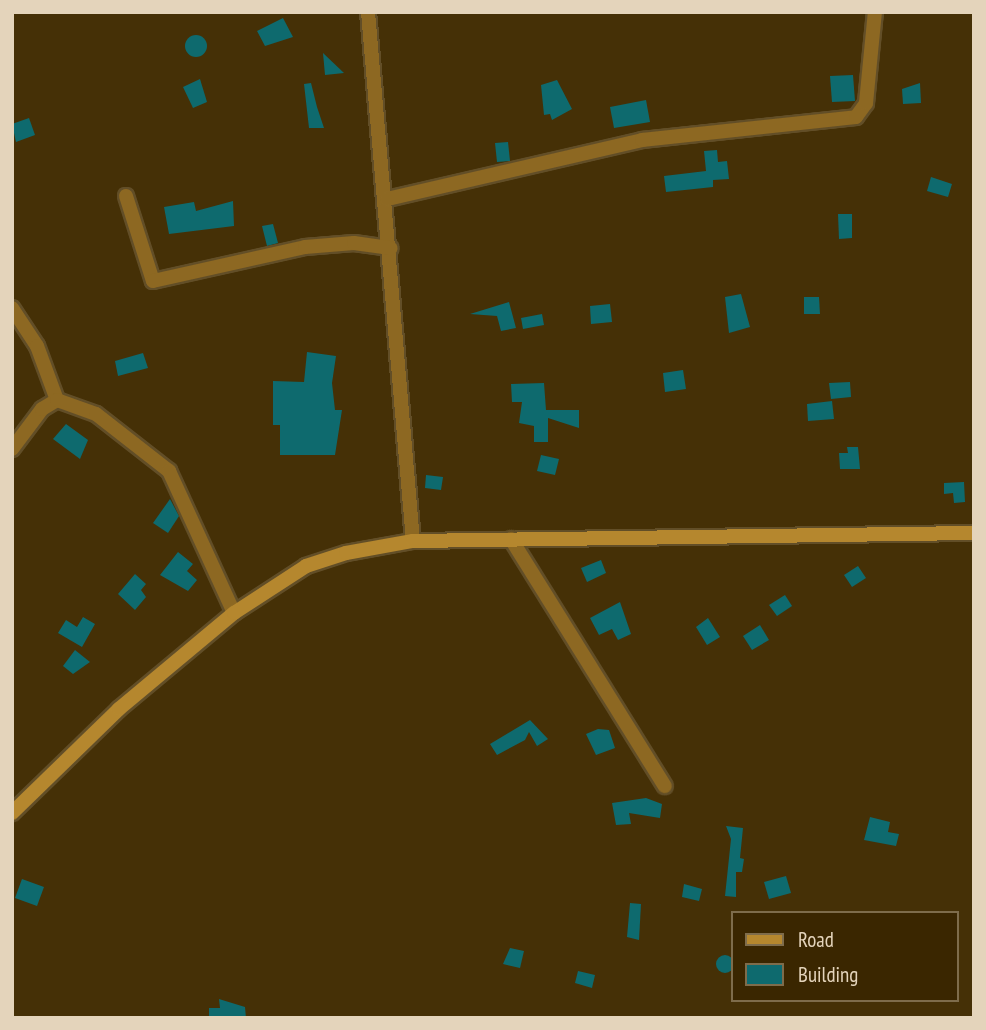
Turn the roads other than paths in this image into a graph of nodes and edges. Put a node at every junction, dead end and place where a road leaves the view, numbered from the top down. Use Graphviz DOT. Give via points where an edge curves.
graph roads {
  1 [pos="368,12"];
  2 [pos="876,12"];
  3 [pos="126,197"];
  4 [pos="387,199"];
  5 [pos="391,248"];
  6 [pos="12,308"];
  7 [pos="57,400"];
  8 [pos="12,449"];
  9 [pos="974,533"];
  10 [pos="511,539"];
  11 [pos="413,541"];
  12 [pos="234,613"];
  13 [pos="665,786"];
  14 [pos="12,813"];
  1 -- 4 [label="street"];
  2 -- 4 [label="street" via="866,103 856,117 642,140"];
  3 -- 5 [label="street" via="153,281 305,247 354,243"];
  4 -- 5 [label="street"];
  5 -- 11 [label="street"];
  6 -- 7 [label="street" via="37,346"];
  7 -- 8 [label="street" via="42,409"];
  7 -- 12 [label="street" via="96,414 169,471"];
  9 -- 10 [label="street"];
  10 -- 11 [label="street"];
  10 -- 13 [label="street"];
  11 -- 12 [label="street" via="306,566"];
  12 -- 14 [label="street" via="119,709"];
}
